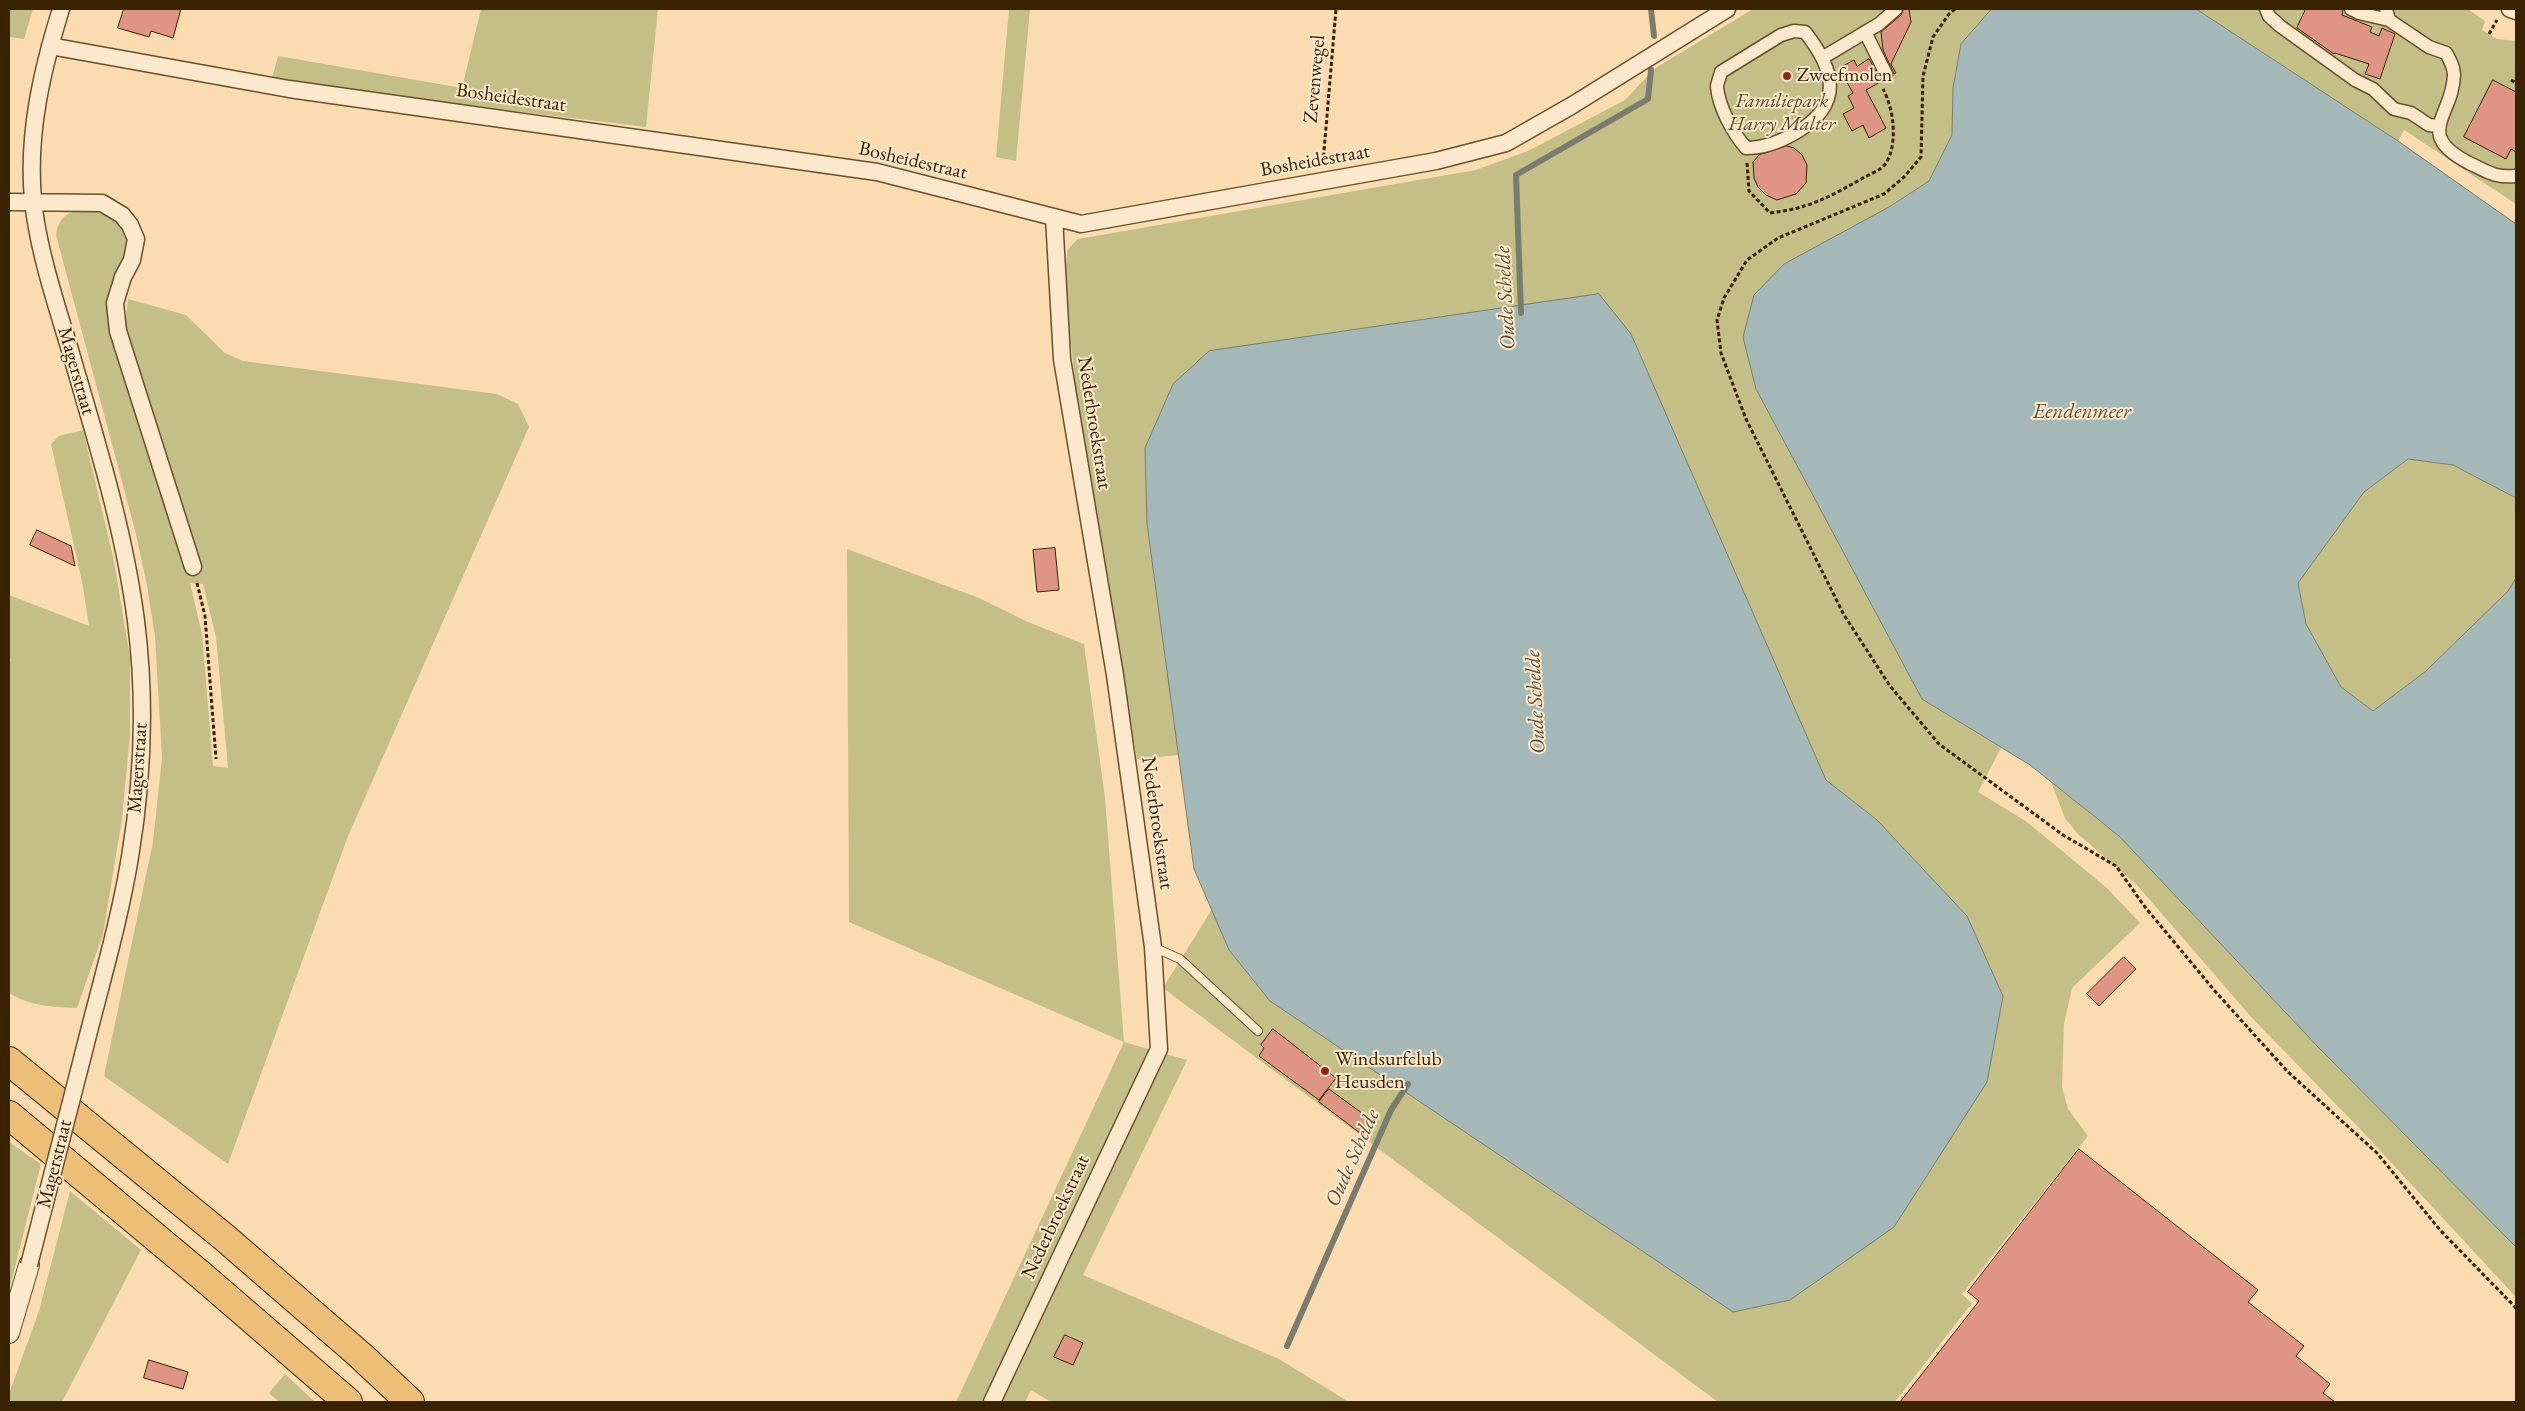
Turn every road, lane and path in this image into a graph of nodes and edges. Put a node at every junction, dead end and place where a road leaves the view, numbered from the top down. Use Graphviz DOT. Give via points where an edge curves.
graph roads {
  1 [pos="61,9"];
  2 [pos="1336,9"];
  3 [pos="1727,9"];
  4 [pos="1896,9"];
  5 [pos="1955,9"];
  6 [pos="2266,9"];
  7 [pos="2351,9"];
  8 [pos="2510,9"];
  9 [pos="2516,11"];
  10 [pos="2388,14"];
  11 [pos="1865,32"];
  12 [pos="50,46"];
  13 [pos="1822,58"];
  14 [pos="1883,80"];
  15 [pos="2511,80"];
  16 [pos="2516,83"];
  17 [pos="2438,126"];
  18 [pos="1746,148"];
  19 [pos="2516,176"];
  20 [pos="1322,181"];
  21 [pos="33,200"];
  22 [pos="9,202"];
  23 [pos="1054,217"];
  24 [pos="193,568"];
  25 [pos="216,759"];
  26 [pos="1153,947"];
  27 [pos="1258,1031"];
  28 [pos="9,1061"];
  29 [pos="9,1114"];
  30 [pos="29,1265"];
  31 [pos="2516,1308"];
  32 [pos="9,1333"];
  33 [pos="348,1402"];
  34 [pos="410,1402"];
  35 [pos="992,1402"];
  1 -- 12 [label="street, Magerstraat"];
  2 -- 20 [label="path, Zevenwegel"];
  3 -- 20 [label="street, Bosheidestraat" via="1506,143 1436,161"];
  4 -- 11 [label="street" via="1880,24"];
  5 -- 31 [label="path" via="1933,37 1923,76 1921,157 1884,194 1778,238 1748,260 1724,298 1717,320 1721,353 1746,419 1844,615 1890,686 1939,744 2063,835 2116,866 2145,907 2214,990 2288,1071 2377,1153 2440,1230"];
  6 -- 17 [label="street" via="2280,26 2372,89 2394,109 2411,113 2429,126"];
  7 -- 10 [label="street" via="2359,13"];
  8 -- 9 [label="street"];
  10 -- 17 [label="street" via="2429,47 2446,53 2452,64 2454,75"];
  11 -- 13 [label="street"];
  11 -- 14 [label="street"];
  12 -- 21 [label="street, Magerstraat" via="36,107 32,152"];
  12 -- 23 [label="street, Bosheidestraat" via="289,89 877,172"];
  13 -- 18 [label="street" via="1831,86 1828,103 1814,122 1771,144"];
  13 -- 18 [label="street" via="1804,32 1794,31 1781,35 1721,72 1717,86 1721,102"];
  14 -- 18 [label="path" via="1889,101 1893,148 1885,166 1826,200 1797,210 1770,213 1749,191"];
  15 -- 16 [label="path"];
  17 -- 19 [label="street" via="2440,137 2448,149 2461,158 2501,178"];
  20 -- 23 [label="street, Bosheidestraat" via="1081,224"];
  21 -- 22 [label="street"];
  21 -- 24 [label="street" via="102,203 122,215 130,225 136,239 132,260 122,277 115,303 118,331"];
  21 -- 30 [label="street, Magerstraat, bridge" via="61,320 104,464 120,533 140,660 143,726 130,857"];
  23 -- 26 [label="street, Nederbroekstraat" via="1062,359 1115,674"];
  24 -- 25 [label="path" via="205,616"];
  26 -- 27 [label="lane" via="1180,959"];
  26 -- 35 [label="street, Nederbroekstraat" via="1159,1048"];
  28 -- 34 [label="highway" via="225,1238"];
  29 -- 33 [label="highway"];
  30 -- 32 [label="street, Magerstraat"];
}
